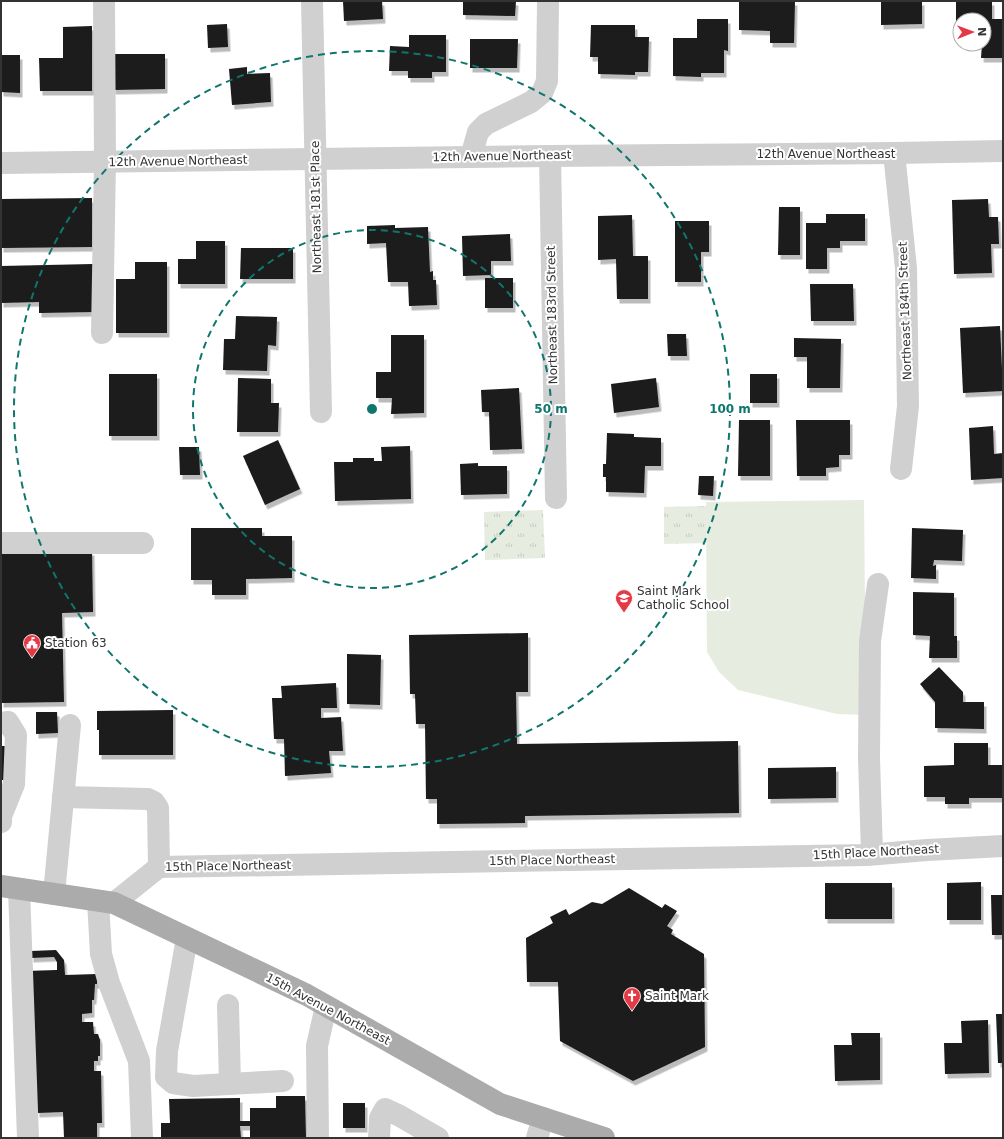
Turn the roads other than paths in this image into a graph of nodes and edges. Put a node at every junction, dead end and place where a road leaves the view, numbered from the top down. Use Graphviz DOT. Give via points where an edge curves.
graph roads {
  1 [pos="104,1"];
  2 [pos="312,1"];
  3 [pos="548,3"];
  4 [pos="1003,151"];
  5 [pos="894,153"];
  6 [pos="550,156"];
  7 [pos="471,157"];
  8 [pos="315,159"];
  9 [pos="105,162"];
  10 [pos="1,163"];
  11 [pos="102,333"];
  12 [pos="321,412"];
  13 [pos="901,469"];
  14 [pos="556,498"];
  15 [pos="1,542"];
  16 [pos="143,543"];
  17 [pos="878,584"];
  18 [pos="1,723"];
  19 [pos="70,725"];
  20 [pos="855,750"];
  21 [pos="63,797"];
  22 [pos="1,816"];
  23 [pos="1,822"];
  24 [pos="1003,846"];
  25 [pos="867,855"];
  26 [pos="159,867"];
  27 [pos="10,887"];
  28 [pos="54,894"];
  29 [pos="106,902"];
  30 [pos="187,938"];
  31 [pos="228,1005"];
  32 [pos="326,1006"];
  33 [pos="283,1080"];
  34 [pos="230,1084"];
  35 [pos="540,1128"];
  36 [pos="28,1138"];
  37 [pos="142,1138"];
  38 [pos="318,1138"];
  39 [pos="379,1138"];
  40 [pos="438,1138"];
  41 [pos="604,1138"];
  1 -- 9 [label="street"];
  2 -- 8 [label="street, Northeast 181st Place"];
  3 -- 7 [label="street" via="547,82 542,93 531,102 486,124 478,132"];
  4 -- 5 [label="street, 12th Avenue Northeast"];
  5 -- 6 [label="street, 12th Avenue Northeast"];
  5 -- 13 [label="street, Northeast 184th Street" via="906,268 908,406"];
  6 -- 7 [label="street, 12th Avenue Northeast"];
  6 -- 14 [label="street, Northeast 183rd Street"];
  7 -- 8 [label="street, 12th Avenue Northeast"];
  8 -- 9 [label="street, 12th Avenue Northeast"];
  8 -- 12 [label="street, Northeast 181st Place"];
  9 -- 10 [label="street, 12th Avenue Northeast"];
  9 -- 11 [label="street"];
  15 -- 16 [label="street"];
  17 -- 25 [label="street" via="870,641"];
  18 -- 22 [label="street" via="8,722 16,735 14,784"];
  19 -- 21 [label="street"];
  20 -- 25 [label="street"];
  21 -- 26 [label="street" via="148,799 154,802 158,808"];
  21 -- 28 [label="street"];
  22 -- 23 [label="street"];
  24 -- 25 [label="street, 15th Place Northeast"];
  25 -- 26 [label="street, 15th Place Northeast"];
  26 -- 29 [label="street, 15th Place Northeast"];
  27 -- 28 [label="main road, 15th Avenue Northeast"];
  27 -- 36 [label="street"];
  28 -- 29 [label="main road, 15th Avenue Northeast"];
  29 -- 30 [label="main road, 15th Avenue Northeast"];
  29 -- 37 [label="street" via="101,954 109,983 139,1060"];
  30 -- 32 [label="main road, 15th Avenue Northeast"];
  30 -- 34 [label="street" via="167,1051 166,1077 173,1083 193,1086"];
  31 -- 34 [label="street"];
  32 -- 35 [label="main road, 15th Avenue Northeast"];
  32 -- 38 [label="street" via="317,1046"];
  33 -- 34 [label="street"];
  35 -- 41 [label="main road, 15th Avenue Northeast"];
  39 -- 40 [label="street" via="380,1118 385,1109"];
}
